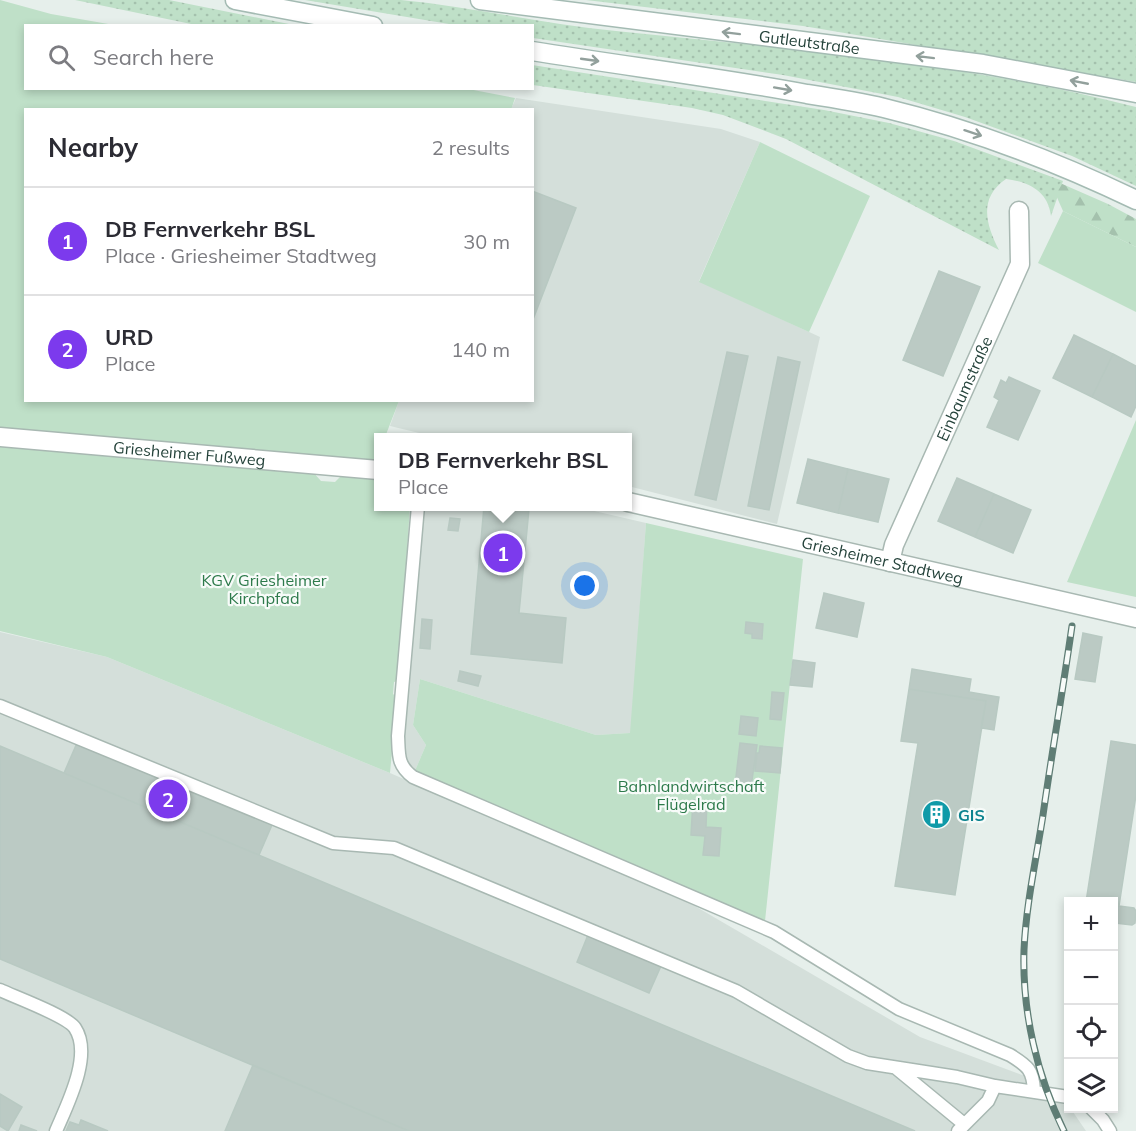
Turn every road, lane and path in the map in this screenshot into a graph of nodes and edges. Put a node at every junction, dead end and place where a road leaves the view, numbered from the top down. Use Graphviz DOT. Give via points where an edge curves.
graph roads {
  1 [pos="235,0"];
  2 [pos="480,0"];
  3 [pos="362,24"];
  4 [pos="534,51"];
  5 [pos="1136,93"];
  6 [pos="1136,200"];
  7 [pos="1019,211"];
  8 [pos="0,437"];
  9 [pos="374,470"];
  10 [pos="632,503"];
  11 [pos="418,511"];
  12 [pos="890,562"];
  13 [pos="1136,618"];
  14 [pos="0,706"];
  15 [pos="0,990"];
  16 [pos="895,1068"];
  17 [pos="996,1086"];
  18 [pos="1034,1091"];
  19 [pos="1064,1096"];
  20 [pos="1096,1113"];
  21 [pos="961,1128"];
  22 [pos="56,1131"];
  23 [pos="1110,1131"];
  1 -- 3 [label="main road"];
  5 -- 2 [label="main road, Gutleutstraße, one-way" via="983,64"];
  4 -- 6 [label="main road, one-way" via="883,107 1024,151"];
  7 -- 12 [label="main road, Einbaumstraße" via="1020,264 894,545"];
  8 -- 9 [label="main road, Griesheimer Fußweg"];
  10 -- 12 [label="main road, Griesheimer Stadtweg"];
  11 -- 18 [label="lane" via="398,736 399,760 404,770 774,933 899,1009 1010,1054 1033,1075"];
  12 -- 13 [label="main road, Griesheimer Stadtweg"];
  14 -- 16 [label="lane" via="333,843 394,848 736,991 848,1056"];
  15 -- 22 [label="lane" via="64,1019 75,1028 81,1055 78,1076"];
  16 -- 17 [label="lane"];
  16 -- 21 [label="lane"];
  17 -- 18 [label="lane"];
  17 -- 21 [label="lane" via="988,1101"];
  18 -- 19 [label="lane"];
  20 -- 23 [label="lane"];
}
